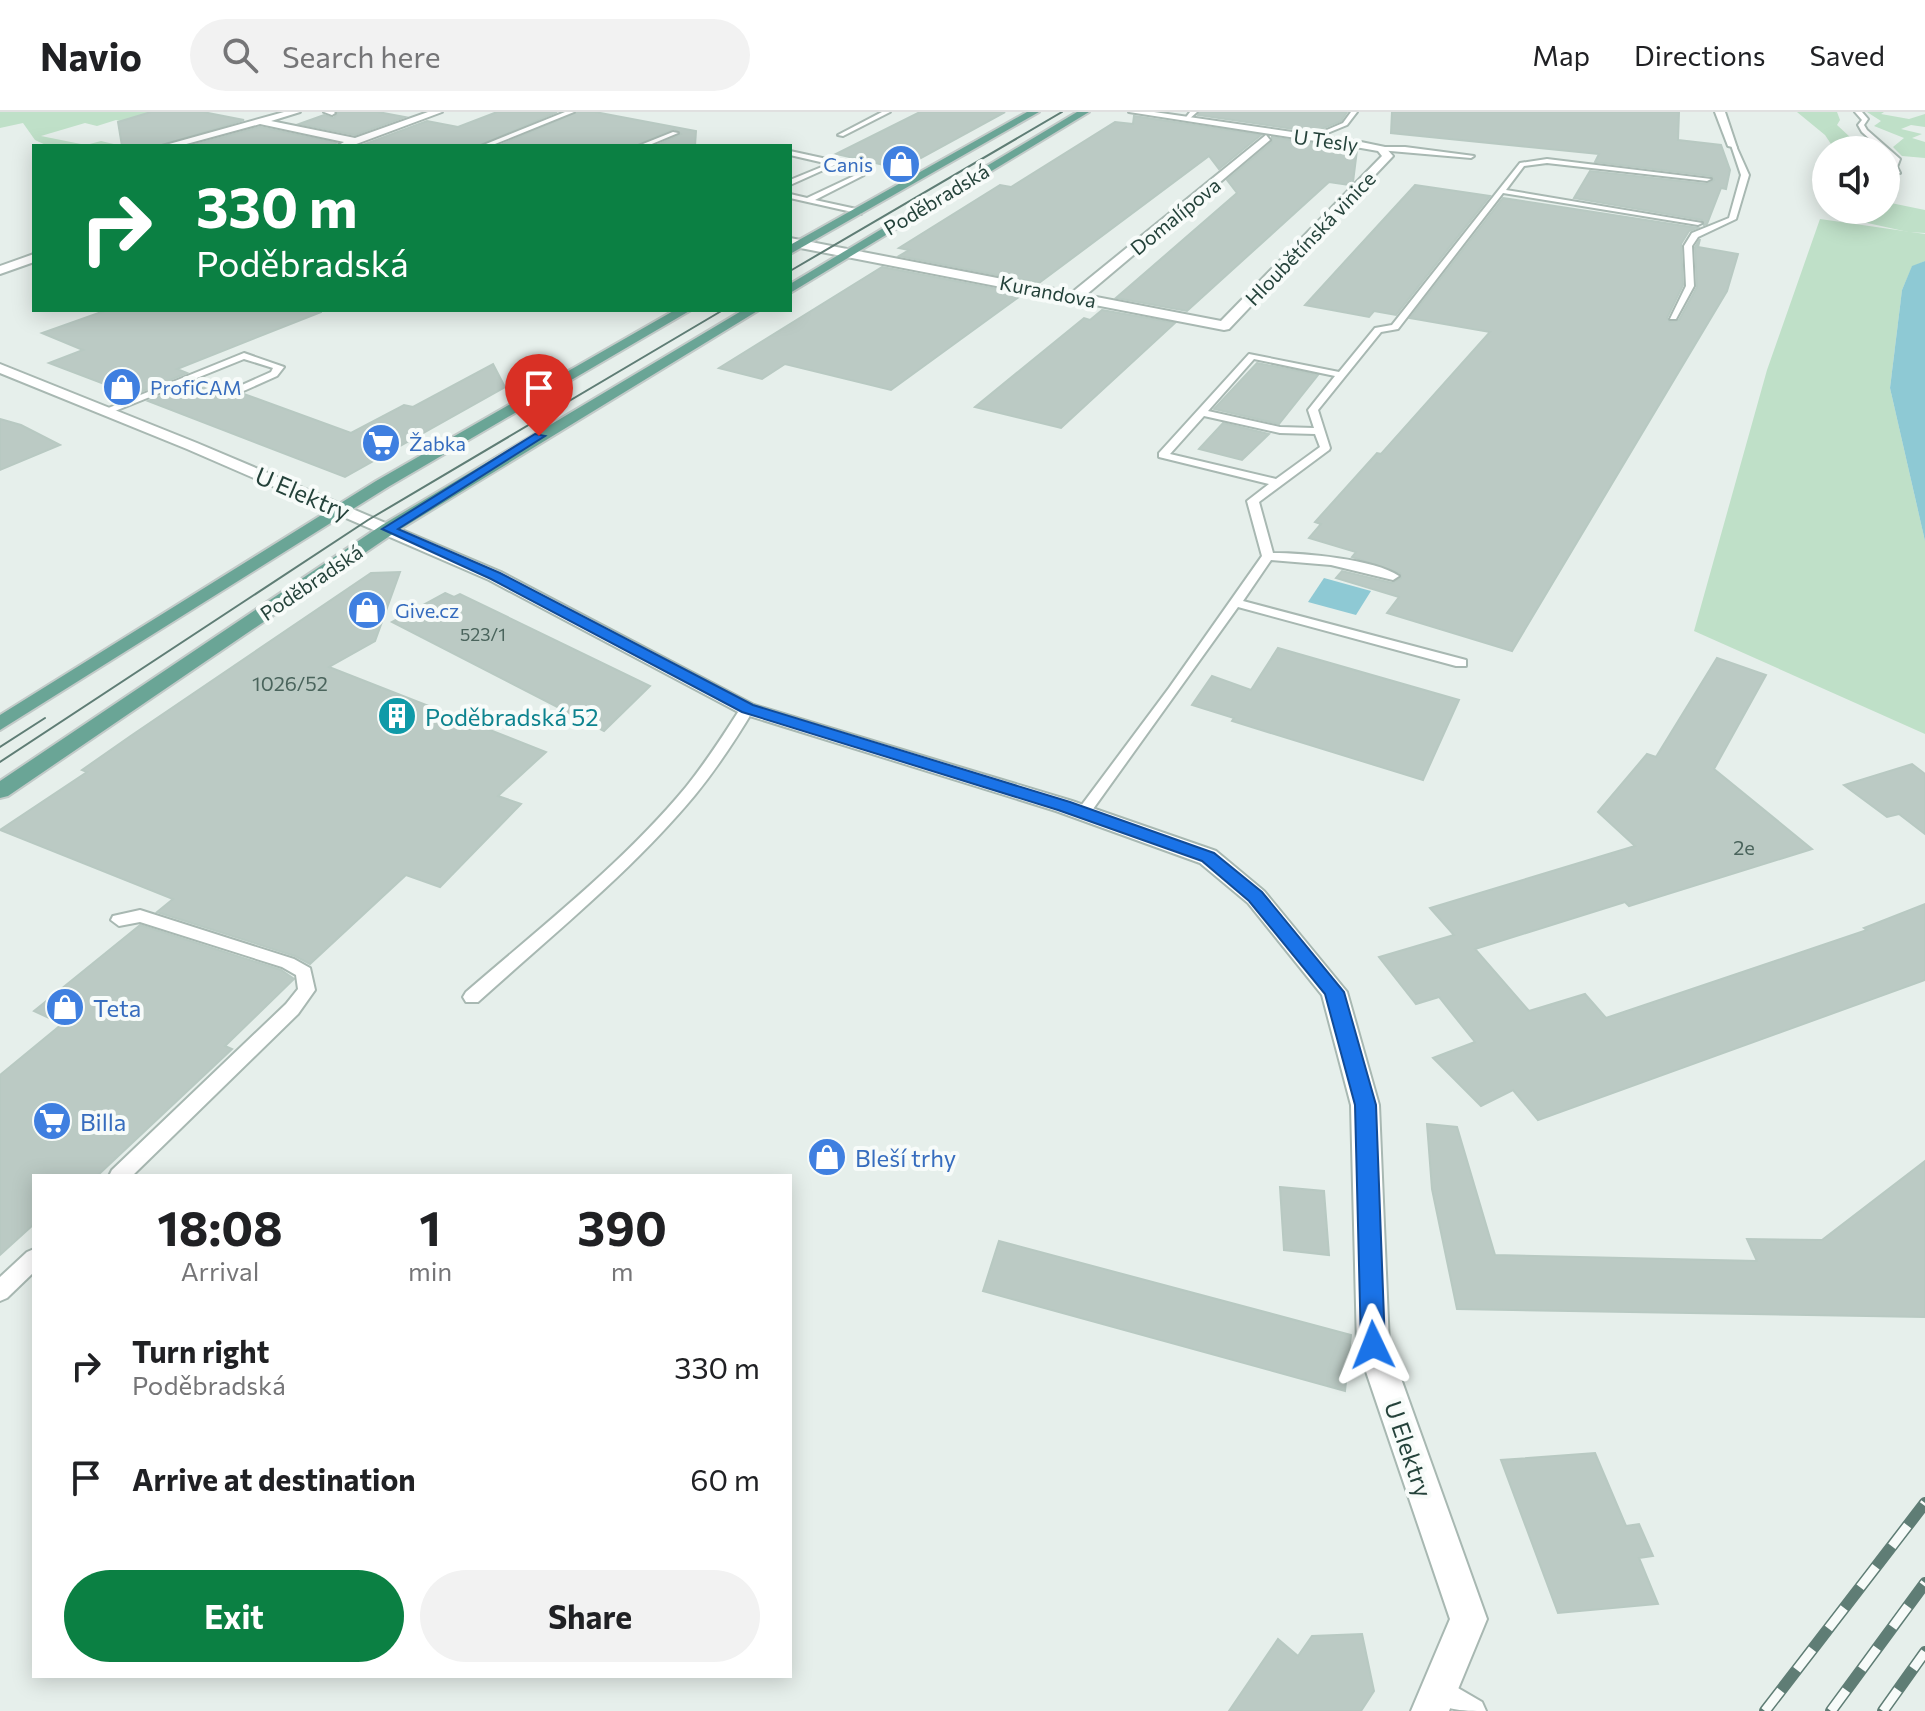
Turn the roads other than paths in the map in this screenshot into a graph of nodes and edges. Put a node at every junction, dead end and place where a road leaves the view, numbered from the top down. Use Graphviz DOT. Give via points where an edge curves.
graph roads {
  1 [pos="295,112"];
  2 [pos="437,112"];
  3 [pos="571,112"];
  4 [pos="887,112"];
  5 [pos="1034,112"];
  6 [pos="1084,112"];
  7 [pos="1134,112"];
  8 [pos="1354,112"];
  9 [pos="1720,112"];
  10 [pos="1858,112"];
  11 [pos="1190,116"];
  12 [pos="261,122"];
  13 [pos="675,133"];
  14 [pos="841,135"];
  15 [pos="1870,136"];
  16 [pos="1266,138"];
  17 [pos="1311,138"];
  18 [pos="355,141"];
  19 [pos="175,144"];
  20 [pos="347,144"];
  21 [pos="489,144"];
  22 [pos="646,144"];
  23 [pos="1733,146"];
  24 [pos="1381,149"];
  25 [pos="792,153"];
  26 [pos="1471,156"];
  27 [pos="792,173"];
  28 [pos="860,175"];
  29 [pos="806,176"];
  30 [pos="1707,179"];
  31 [pos="792,182"];
  32 [pos="1501,191"];
  33 [pos="792,196"];
  34 [pos="808,200"];
  35 [pos="858,212"];
  36 [pos="1698,223"];
  37 [pos="794,245"];
  38 [pos="849,253"];
  39 [pos="32,259"];
  40 [pos="0,270"];
  41 [pos="792,288"];
  42 [pos="1075,297"];
  43 [pos="681,312"];
  44 [pos="749,312"];
  45 [pos="1673,317"];
  46 [pos="1224,326"];
  47 [pos="0,368"];
  48 [pos="1342,375"];
  49 [pos="236,391"];
  50 [pos="106,411"];
  51 [pos="1200,412"];
  52 [pos="1319,431"];
  53 [pos="1278,483"];
  54 [pos="339,510"];
  55 [pos="388,529"];
  56 [pos="1268,556"];
  57 [pos="1393,576"];
  58 [pos="1236,603"];
  59 [pos="1461,663"];
  60 [pos="747,709"];
  61 [pos="0,724"];
  62 [pos="0,791"];
  63 [pos="1083,813"];
  64 [pos="119,920"];
  65 [pos="472,997"];
  66 [pos="121,1174"];
  67 [pos="32,1260"];
  68 [pos="0,1291"];
  69 [pos="1434,1700"];
  70 [pos="1473,1711"];
  1 -- 12 [label="street"];
  2 -- 18 [label="street"];
  3 -- 21 [label="lane"];
  4 -- 14 [label="lane"];
  5 -- 35 [label="main road, Poděbradská"];
  6 -- 38 [label="main road, Poděbradská"];
  7 -- 11 [label="street, U Tesly"];
  8 -- 17 [label="lane" via="1345,124"];
  9 -- 23 [label="street"];
  10 -- 15 [label="lane"];
  11 -- 17 [label="street, U Tesly"];
  12 -- 18 [label="street"];
  12 -- 19 [label="street"];
  13 -- 22 [label="lane"];
  16 -- 42 [label="street, Domalípova"];
  17 -- 24 [label="street, U Tesly"];
  18 -- 20 [label="street"];
  23 -- 45 [label="lane" via="1745,175 1732,219 1695,235 1688,246 1690,286"];
  24 -- 26 [label="lane, U Tesly"];
  24 -- 46 [label="street, Hloubětínská vinice" via="1387,160"];
  25 -- 29 [label="lane" via="836,163"];
  27 -- 29 [label="lane"];
  28 -- 34 [label="lane"];
  29 -- 31 [label="lane"];
  30 -- 32 [label="lane" via="1547,161 1522,164"];
  32 -- 36 [label="lane"];
  32 -- 48 [label="lane" via="1395,327 1378,330"];
  33 -- 34 [label="lane"];
  34 -- 35 [label="lane"];
  35 -- 37 [label="main road, Poděbradská"];
  37 -- 38 [label="street, Kurandova"];
  38 -- 41 [label="main road, Poděbradská"];
  38 -- 42 [label="street, Kurandova"];
  39 -- 40 [label="street"];
  42 -- 46 [label="street, Kurandova"];
  43 -- 54 [label="main road, Poděbradská"];
  44 -- 55 [label="main road, Poděbradská"];
  47 -- 50 [label="street, U Elektry"];
  48 -- 51 [label="lane" via="1252,356"];
  48 -- 52 [label="lane" via="1313,410"];
  49 -- 50 [label="lane" via="279,367 244,356"];
  50 -- 54 [label="street, U Elektry"];
  51 -- 52 [label="lane" via="1280,430"];
  51 -- 53 [label="lane" via="1163,455"];
  52 -- 53 [label="lane" via="1325,448"];
  53 -- 56 [label="lane" via="1253,501"];
  54 -- 55 [label="street, U Elektry"];
  54 -- 61 [label="main road, Poděbradská"];
  55 -- 60 [label="street, U Elektry" via="495,576"];
  55 -- 62 [label="main road, Poděbradská"];
  56 -- 57 [label="lane" via="1345,562"];
  56 -- 58 [label="lane"];
  58 -- 59 [label="lane"];
  58 -- 63 [label="lane"];
  60 -- 63 [label="street, U Elektry"];
  60 -- 65 [label="lane" via="712,762 644,842"];
  63 -- 69 [label="street, U Elektry" via="1208,857 1256,897 1334,992 1365,1105 1373,1345 1469,1619"];
  64 -- 66 [label="lane" via="140,916 288,963 304,972 307,990"];
  67 -- 68 [label="lane"];
  69 -- 70 [label="lane"];
}
